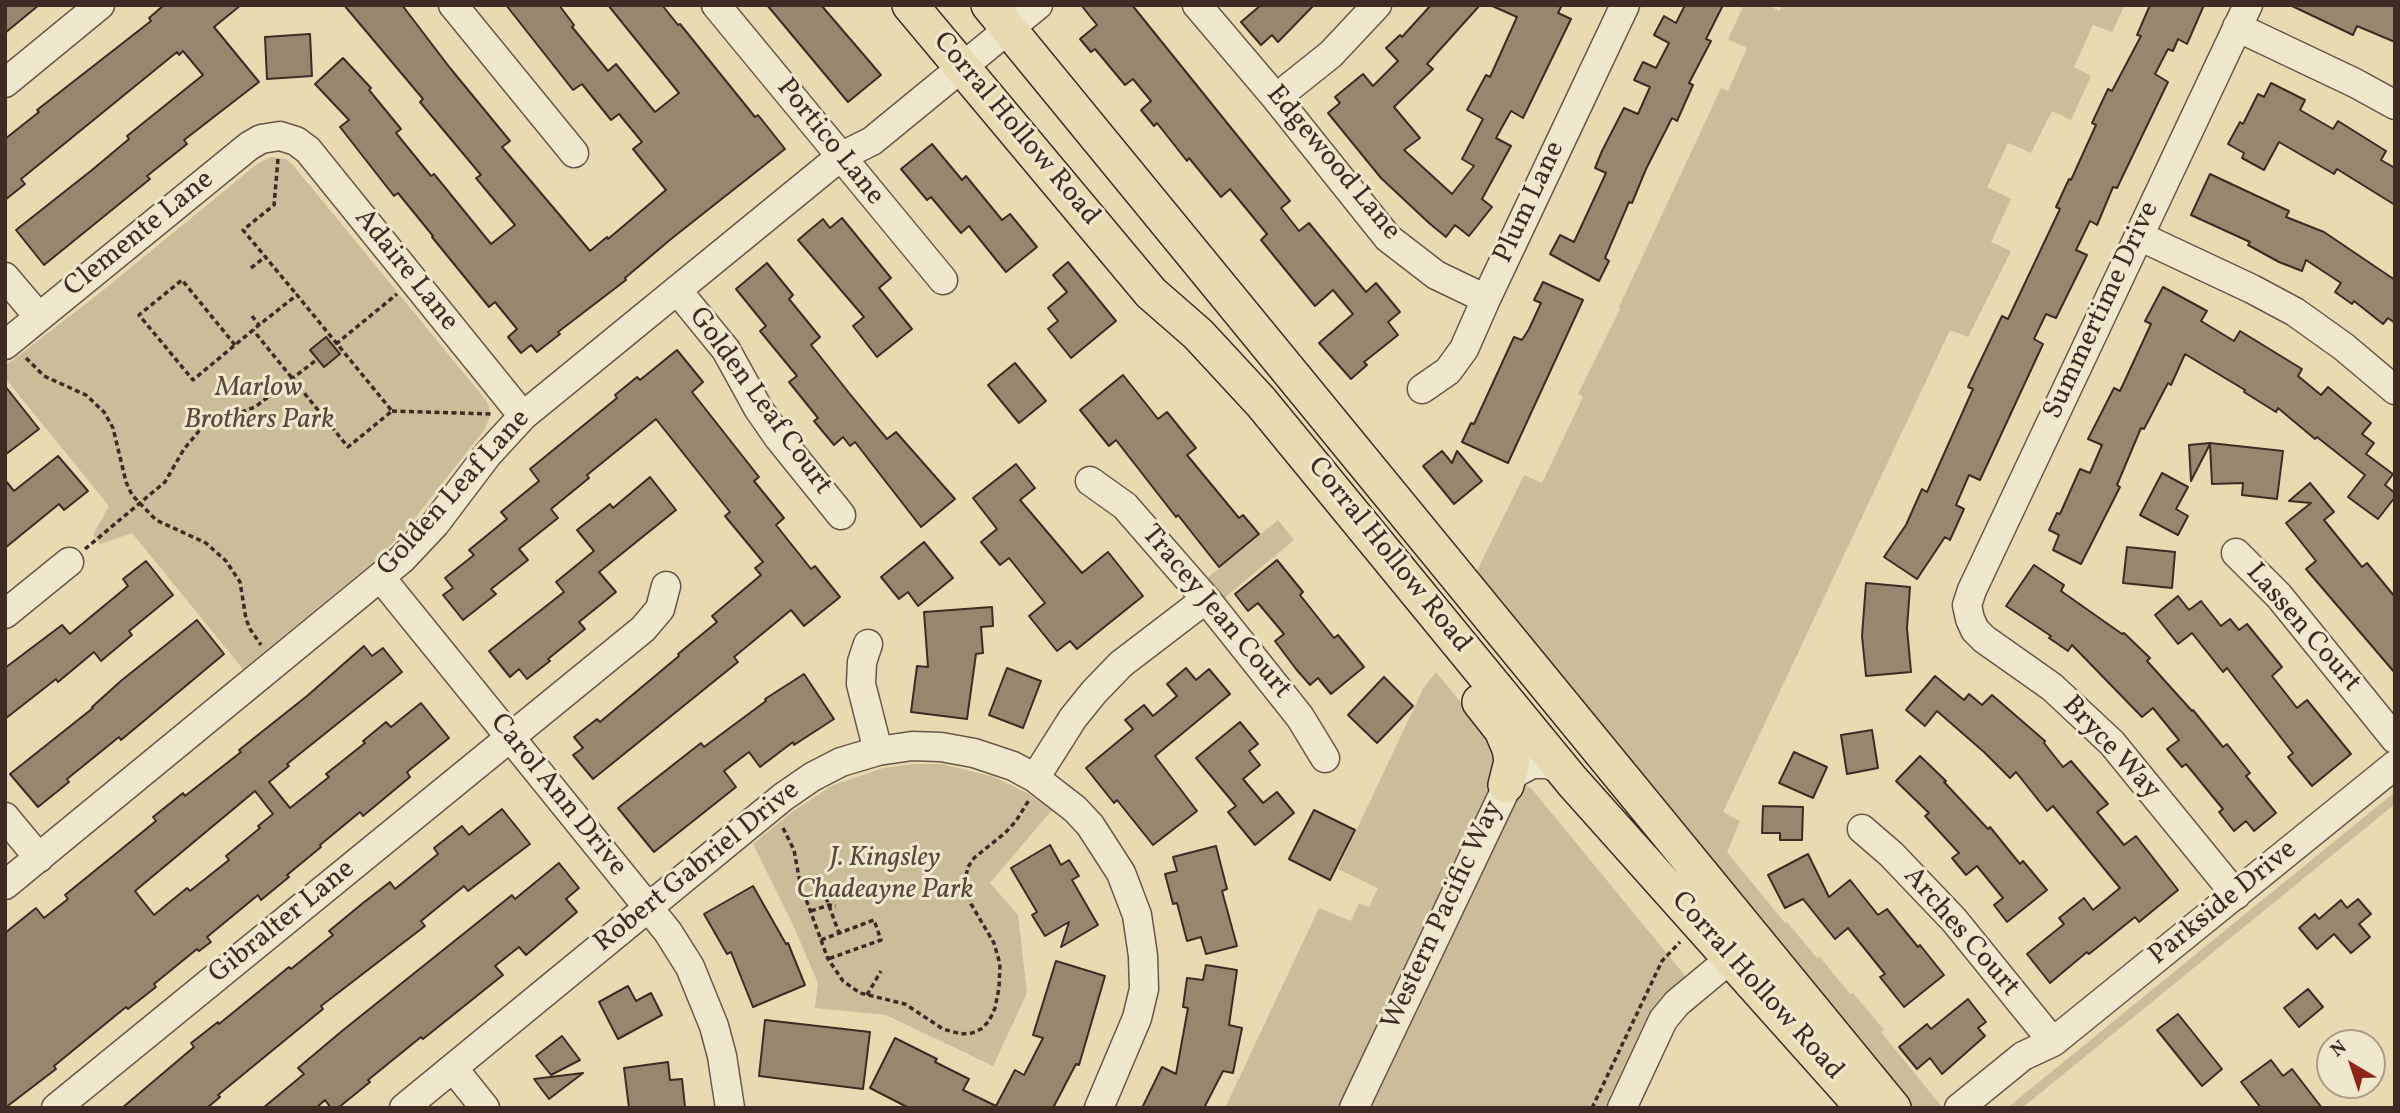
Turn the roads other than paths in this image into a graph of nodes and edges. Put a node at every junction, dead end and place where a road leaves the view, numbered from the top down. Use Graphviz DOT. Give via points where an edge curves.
graph roads {
  1 [pos="100,5"];
  2 [pos="453,5"];
  3 [pos="716,5"];
  4 [pos="910,5"];
  5 [pos="1038,5"];
  6 [pos="1197,5"];
  7 [pos="1377,5"];
  8 [pos="1625,5"];
  9 [pos="1002,14"];
  10 [pos="2242,16"];
  11 [pos="957,60"];
  12 [pos="5,83"];
  13 [pos="1276,97"];
  14 [pos="2395,105"];
  15 [pos="280,136"];
  16 [pos="574,153"];
  17 [pos="840,157"];
  18 [pos="2139,236"];
  19 [pos="5,277"];
  20 [pos="943,280"];
  21 [pos="677,290"];
  22 [pos="1152,293"];
  23 [pos="1486,299"];
  24 [pos="39,317"];
  25 [pos="8,343"];
  26 [pos="1422,389"];
  27 [pos="2395,390"];
  28 [pos="523,416"];
  29 [pos="1090,481"];
  30 [pos="841,515"];
  31 [pos="2236,553"];
  32 [pos="69,562"];
  33 [pos="381,578"];
  34 [pos="666,586"];
  35 [pos="1206,599"];
  36 [pos="5,614"];
  37 [pos="1970,619"];
  38 [pos="868,644"];
  39 [pos="510,737"];
  40 [pos="2395,739"];
  41 [pos="878,751"];
  42 [pos="1325,758"];
  43 [pos="2395,765"];
  44 [pos="1563,771"];
  45 [pos="1035,778"];
  46 [pos="1506,785"];
  47 [pos="1640,797"];
  48 [pos="5,817"];
  49 [pos="1609,823"];
  50 [pos="1862,830"];
  51 [pos="39,858"];
  52 [pos="5,885"];
  53 [pos="2236,895"];
  54 [pos="648,908"];
  55 [pos="1730,959"];
  56 [pos="2053,1042"];
  57 [pos="453,1068"];
  58 [pos="1855,1105"];
  59 [pos="56,1108"];
  60 [pos="404,1108"];
  61 [pos="485,1108"];
  62 [pos="730,1108"];
  63 [pos="1098,1108"];
  64 [pos="1354,1108"];
  65 [pos="1622,1108"];
  66 [pos="1893,1108"];
  67 [pos="1959,1108"];
  68 [pos="1987,1108"];
  1 -- 12 [label="street"];
  2 -- 16 [label="street"];
  3 -- 17 [label="street, Portico Lane"];
  4 -- 11 [label="main road, Corral Hollow Road"];
  5 -- 9 [label="street, Golden Leaf Lane"];
  6 -- 13 [label="street, Edgewood Lane"];
  7 -- 13 [label="street" via="1331,54"];
  8 -- 23 [label="street, Plum Lane"];
  9 -- 11 [label="street, Golden Leaf Lane"];
  9 -- 47 [label="main road, Corral Hollow Road"];
  10 -- 14 [label="street"];
  10 -- 18 [label="street, Summertime Drive"];
  11 -- 17 [label="street, Golden Leaf Lane" via="860,127"];
  11 -- 22 [label="main road, Corral Hollow Road"];
  13 -- 23 [label="street, Edgewood Lane" via="1388,238 1436,275"];
  15 -- 24 [label="street, Clemente Lane" via="249,146"];
  15 -- 28 [label="street, Adaire Lane" via="307,150"];
  17 -- 20 [label="street, Portico Lane"];
  17 -- 21 [label="street, Golden Leaf Lane"];
  18 -- 27 [label="street" via="2295,312"];
  18 -- 37 [label="street, Summertime Drive" via="1972,590 1967,605"];
  19 -- 24 [label="street"];
  21 -- 28 [label="street, Golden Leaf Lane"];
  21 -- 30 [label="street, Golden Leaf Court" via="726,350 778,437"];
  22 -- 44 [label="main road, Corral Hollow Road" via="1198,334 1261,402"];
  22 -- 46 [label="main road" via="1206,368 1502,730 1512,761"];
  23 -- 26 [label="street, Plum Lane" via="1465,349 1448,371"];
  24 -- 25 [label="street, Clemente Lane"];
  28 -- 33 [label="street, Golden Leaf Lane" via="435,524"];
  29 -- 35 [label="street, Tracey Jean Court" via="1125,506"];
  31 -- 40 [label="street, Lassen Court" via="2278,596"];
  32 -- 36 [label="street"];
  33 -- 39 [label="street, Carol Ann Drive"];
  33 -- 51 [label="street, Golden Leaf Lane"];
  34 -- 39 [label="street, Gibralter Lane" via="660,609 643,629"];
  35 -- 42 [label="street, Tracey Jean Court" via="1300,717"];
  35 -- 45 [label="street" via="1121,664 1094,692"];
  37 -- 53 [label="street, Bryce Way" via="1984,639 2052,687 2112,743"];
  38 -- 41 [label="street" via="861,684"];
  39 -- 54 [label="street, Carol Ann Drive"];
  39 -- 59 [label="street, Gibralter Lane"];
  41 -- 45 [label="street, Robert Gabriel Drive" via="941,747 974,753"];
  41 -- 54 [label="street, Robert Gabriel Drive" via="841,762 783,797"];
  43 -- 53 [label="street, Parkside Drive"];
  44 -- 46 [label="street, Western Pacific Way" via="1548,764 1532,764"];
  44 -- 49 [label="main road, Corral Hollow Road"];
  45 -- 63 [label="street, Robert Gabriel Drive" via="1090,825 1121,873 1137,915 1144,989 1137,1018"];
  46 -- 64 [label="street, Western Pacific Way"];
  47 -- 49 [label="main road" via="1630,816"];
  47 -- 66 [label="main road, Corral Hollow Road"];
  48 -- 51 [label="street"];
  49 -- 55 [label="main road, Corral Hollow Road"];
  50 -- 56 [label="street, Arches Court" via="1954,920"];
  51 -- 52 [label="street, Golden Leaf Lane"];
  53 -- 56 [label="street, Parkside Drive"];
  54 -- 57 [label="street, Robert Gabriel Drive"];
  54 -- 62 [label="street, Carol Ann Drive" via="690,967 702,996 722,1056"];
  55 -- 58 [label="main road, Corral Hollow Road"];
  55 -- 65 [label="street" via="1663,1020"];
  56 -- 67 [label="street, Parkside Drive" via="2024,1056"];
  56 -- 68 [label="street, Parkside Drive" via="2034,1070"];
  57 -- 60 [label="street, Robert Gabriel Drive"];
  57 -- 61 [label="street"];
}
